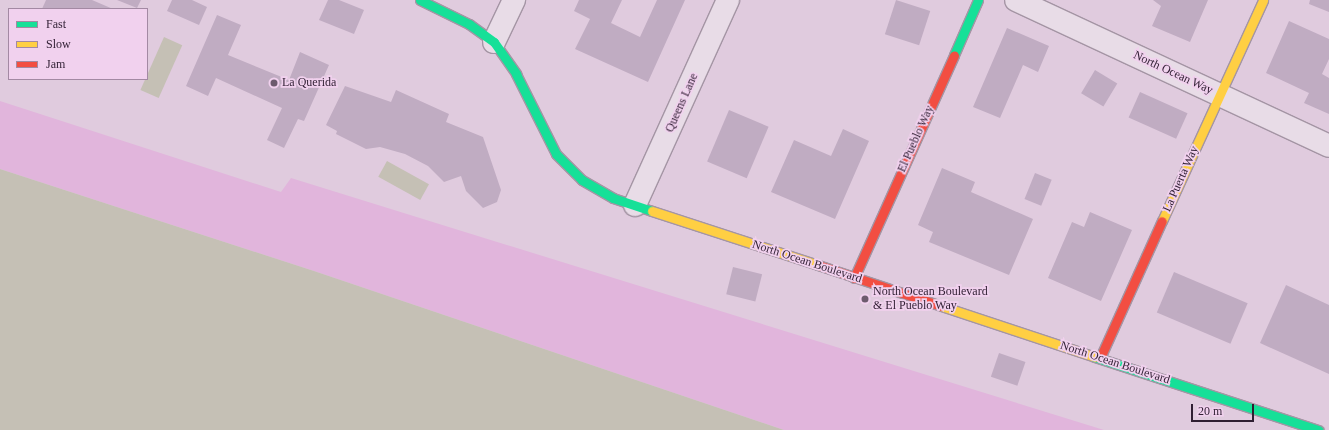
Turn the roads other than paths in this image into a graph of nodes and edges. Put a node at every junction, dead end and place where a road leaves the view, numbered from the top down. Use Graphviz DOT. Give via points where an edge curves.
graph roads {
  1 [pos="420,0"];
  2 [pos="514,0"];
  3 [pos="728,0"];
  4 [pos="978,0"];
  5 [pos="1016,0"];
  6 [pos="1263,0"];
  7 [pos="494,42"];
  8 [pos="1218,94"];
  9 [pos="1329,146"];
  10 [pos="635,205"];
  11 [pos="854,278"];
  12 [pos="1100,358"];
  13 [pos="1318,430"];
  1 -- 7 [label="street, North Ocean Boulevard" via="469,24"];
  2 -- 7 [label="street"];
  3 -- 10 [label="street, Queens Lane"];
  4 -- 11 [label="street, El Pueblo Way"];
  5 -- 8 [label="street, North Ocean Way"];
  6 -- 8 [label="street, La Puerta Way"];
  7 -- 10 [label="street, North Ocean Boulevard" via="516,74 560,158 596,189"];
  8 -- 9 [label="street, North Ocean Way"];
  8 -- 12 [label="street, La Puerta Way"];
  10 -- 11 [label="street, North Ocean Boulevard"];
  11 -- 12 [label="street, North Ocean Boulevard"];
  12 -- 13 [label="street, North Ocean Boulevard"];
}
